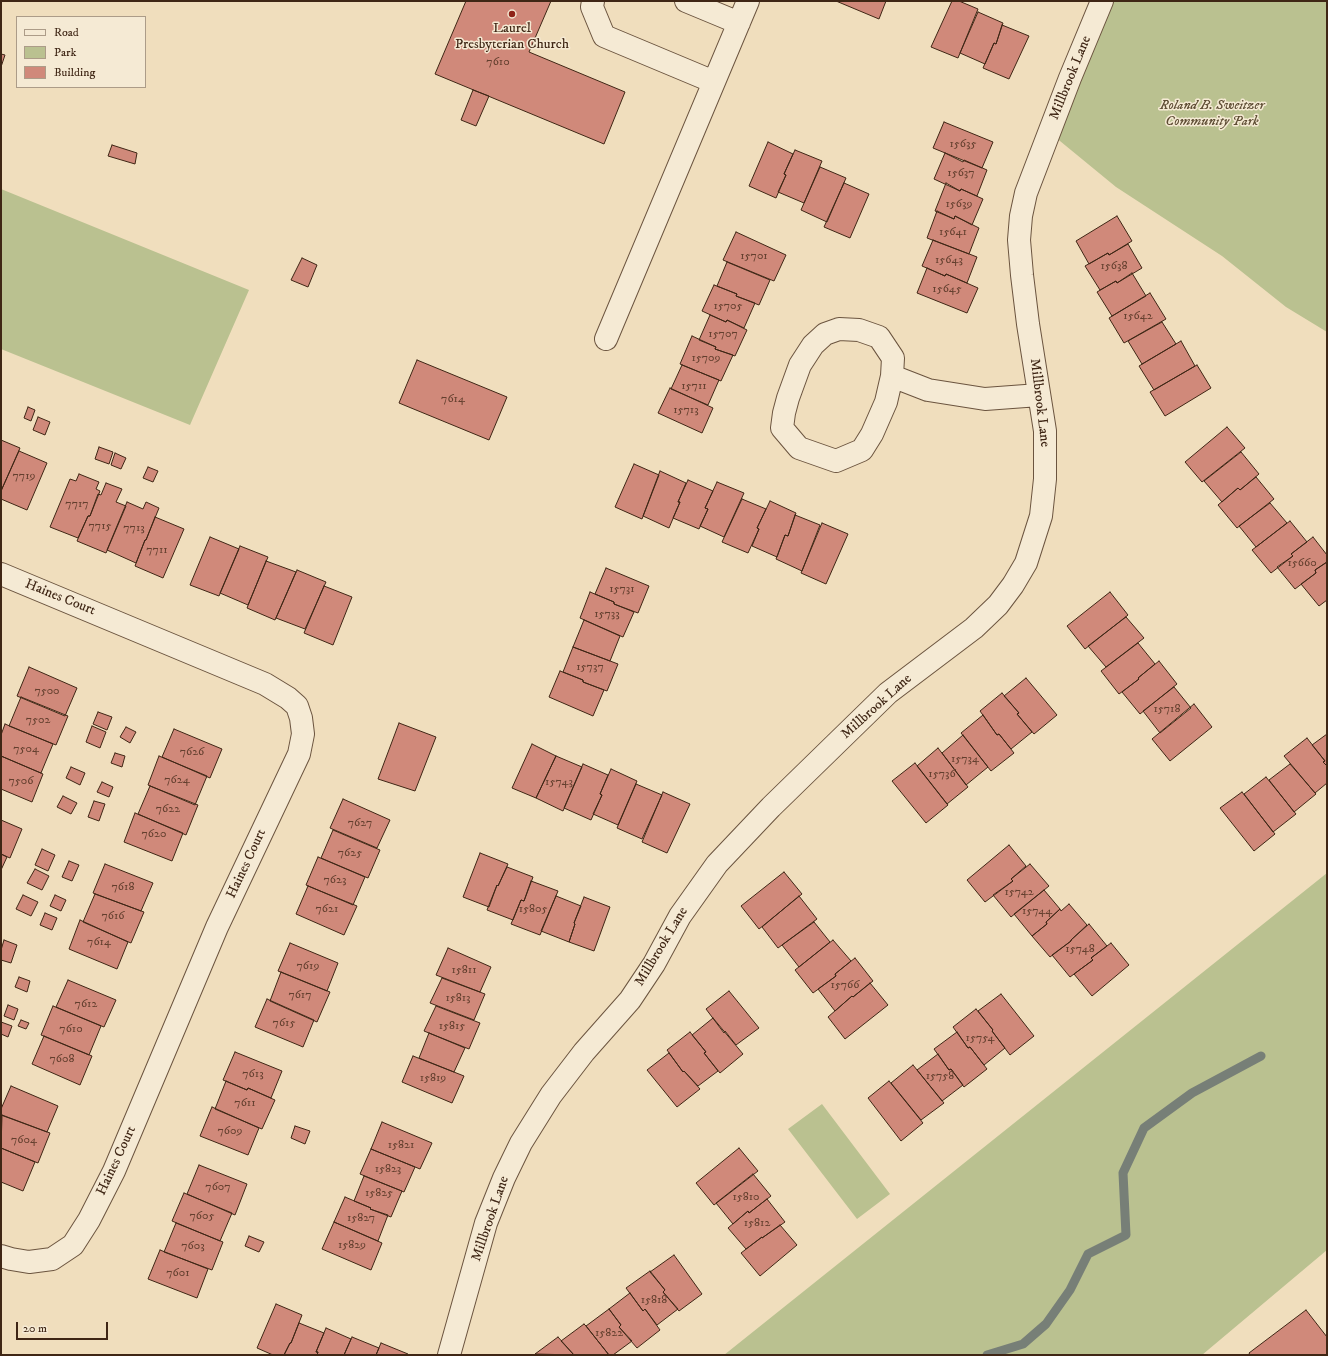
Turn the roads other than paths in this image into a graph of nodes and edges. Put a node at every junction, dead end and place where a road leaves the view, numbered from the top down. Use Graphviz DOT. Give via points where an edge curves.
graph roads {
  1 [pos="593,1"];
  2 [pos="686,1"];
  3 [pos="748,1"];
  4 [pos="1102,1"];
  5 [pos="739,23"];
  6 [pos="714,82"];
  7 [pos="606,339"];
  8 [pos="892,376"];
  9 [pos="1040,395"];
  10 [pos="1,574"];
  11 [pos="1,1256"];
  12 [pos="449,1355"];
  1 -- 6 [label="street" via="592,7 604,36"];
  2 -- 5 [label="street"];
  3 -- 5 [label="street"];
  4 -- 9 [label="street, Millbrook Lane" via="1031,179 1021,216 1019,240 1022,275"];
  5 -- 6 [label="street"];
  6 -- 7 [label="street"];
  8 -- 8 [label="street" via="893,358 879,337 859,330 839,329 825,334 813,345 800,365 788,398 782,428 798,448 836,461 862,450 886,402"];
  8 -- 9 [label="street" via="928,390 985,400"];
  9 -- 12 [label="street, Millbrook Lane" via="1046,431 1041,516 1026,563 1013,585 998,605 974,628 888,693 771,807 717,864 680,916 654,964 630,1000 584,1052 551,1095 521,1143 486,1223"];
  10 -- 11 [label="street, Haines Court" via="265,684 297,706 303,734 299,754 218,926 114,1171 89,1220 73,1245 52,1259 28,1262"];
}
